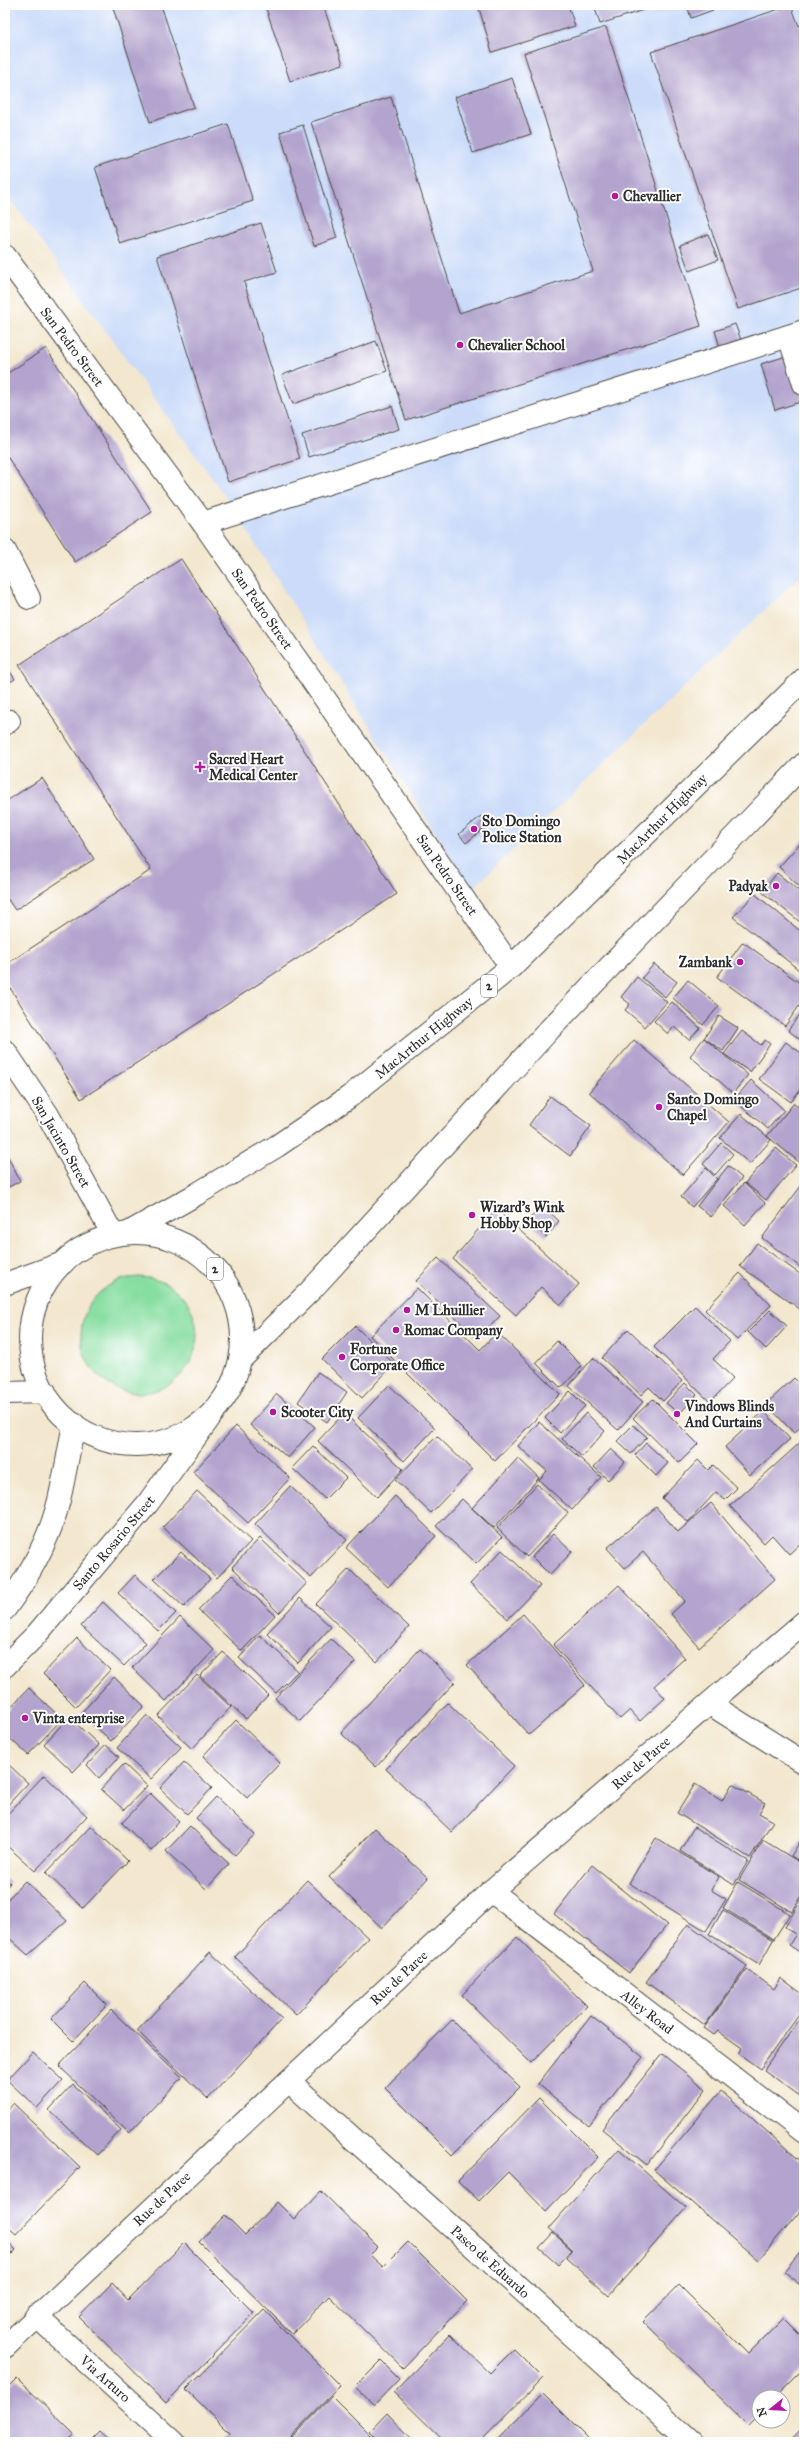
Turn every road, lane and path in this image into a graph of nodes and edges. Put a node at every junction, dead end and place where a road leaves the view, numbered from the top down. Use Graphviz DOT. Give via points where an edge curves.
graph roads {
  1 [pos="5,256"];
  2 [pos="797,334"];
  3 [pos="804,384"];
  4 [pos="202,522"];
  5 [pos="5,551"];
  6 [pos="29,598"];
  7 [pos="804,678"];
  8 [pos="800,774"];
  9 [pos="512,967"];
  10 [pos="5,1051"];
  11 [pos="120,1234"];
  12 [pos="63,1263"];
  13 [pos="5,1284"];
  14 [pos="240,1360"];
  15 [pos="45,1392"];
  16 [pos="5,1393"];
  17 [pos="213,1413"];
  18 [pos="74,1424"];
  19 [pos="5,1609"];
  20 [pos="804,1622"];
  21 [pos="5,1666"];
  22 [pos="710,1704"];
  23 [pos="804,1763"];
  24 [pos="491,1891"];
  25 [pos="290,2082"];
  26 [pos="804,2132"];
  27 [pos="36,2316"];
  28 [pos="5,2347"];
  29 [pos="174,2442"];
  30 [pos="691,2442"];
  1 -- 4 [label="main road, San Pedro Street"];
  2 -- 3 [label="main road"];
  2 -- 4 [label="main road"];
  4 -- 9 [label="main road, San Pedro Street"];
  5 -- 6 [label="main road"];
  7 -- 9 [label="main road, MacArthur Highway / 2"];
  8 -- 14 [label="main road, 2" via="550,1029 312,1289"];
  9 -- 11 [label="main road, MacArthur Highway / 2" via="350,1097 264,1154"];
  10 -- 11 [label="main road, San Jacinto Street" via="52,1122"];
  11 -- 12 [label="main road, 2" via="86,1245"];
  11 -- 14 [label="main road, 2" via="150,1233 183,1243 201,1255 220,1274 234,1298 241,1325"];
  12 -- 13 [label="main road, 2"];
  12 -- 15 [label="main road, 2" via="41,1294 32,1323 33,1359"];
  14 -- 17 [label="main road, 2" via="231,1388"];
  15 -- 16 [label="main road"];
  15 -- 18 [label="main road, 2" via="58,1410"];
  17 -- 18 [label="main road, 2" via="196,1427 176,1438 143,1445 118,1444 93,1436"];
  17 -- 21 [label="main road, Santo Rosario Street" via="148,1503 36,1635"];
  18 -- 19 [label="main road" via="59,1500 47,1535 37,1560"];
  20 -- 22 [label="main road, Rue de Paree"];
  22 -- 23 [label="main road"];
  22 -- 24 [label="main road, Rue de Paree"];
  24 -- 25 [label="main road, Rue de Paree"];
  24 -- 26 [label="main road, Alley Road"];
  25 -- 27 [label="main road, Rue de Paree"];
  25 -- 30 [label="main road, Paseo de Eduardo"];
  27 -- 28 [label="main road, Rue de Paree"];
  27 -- 29 [label="main road, Via Arturo"];
}
